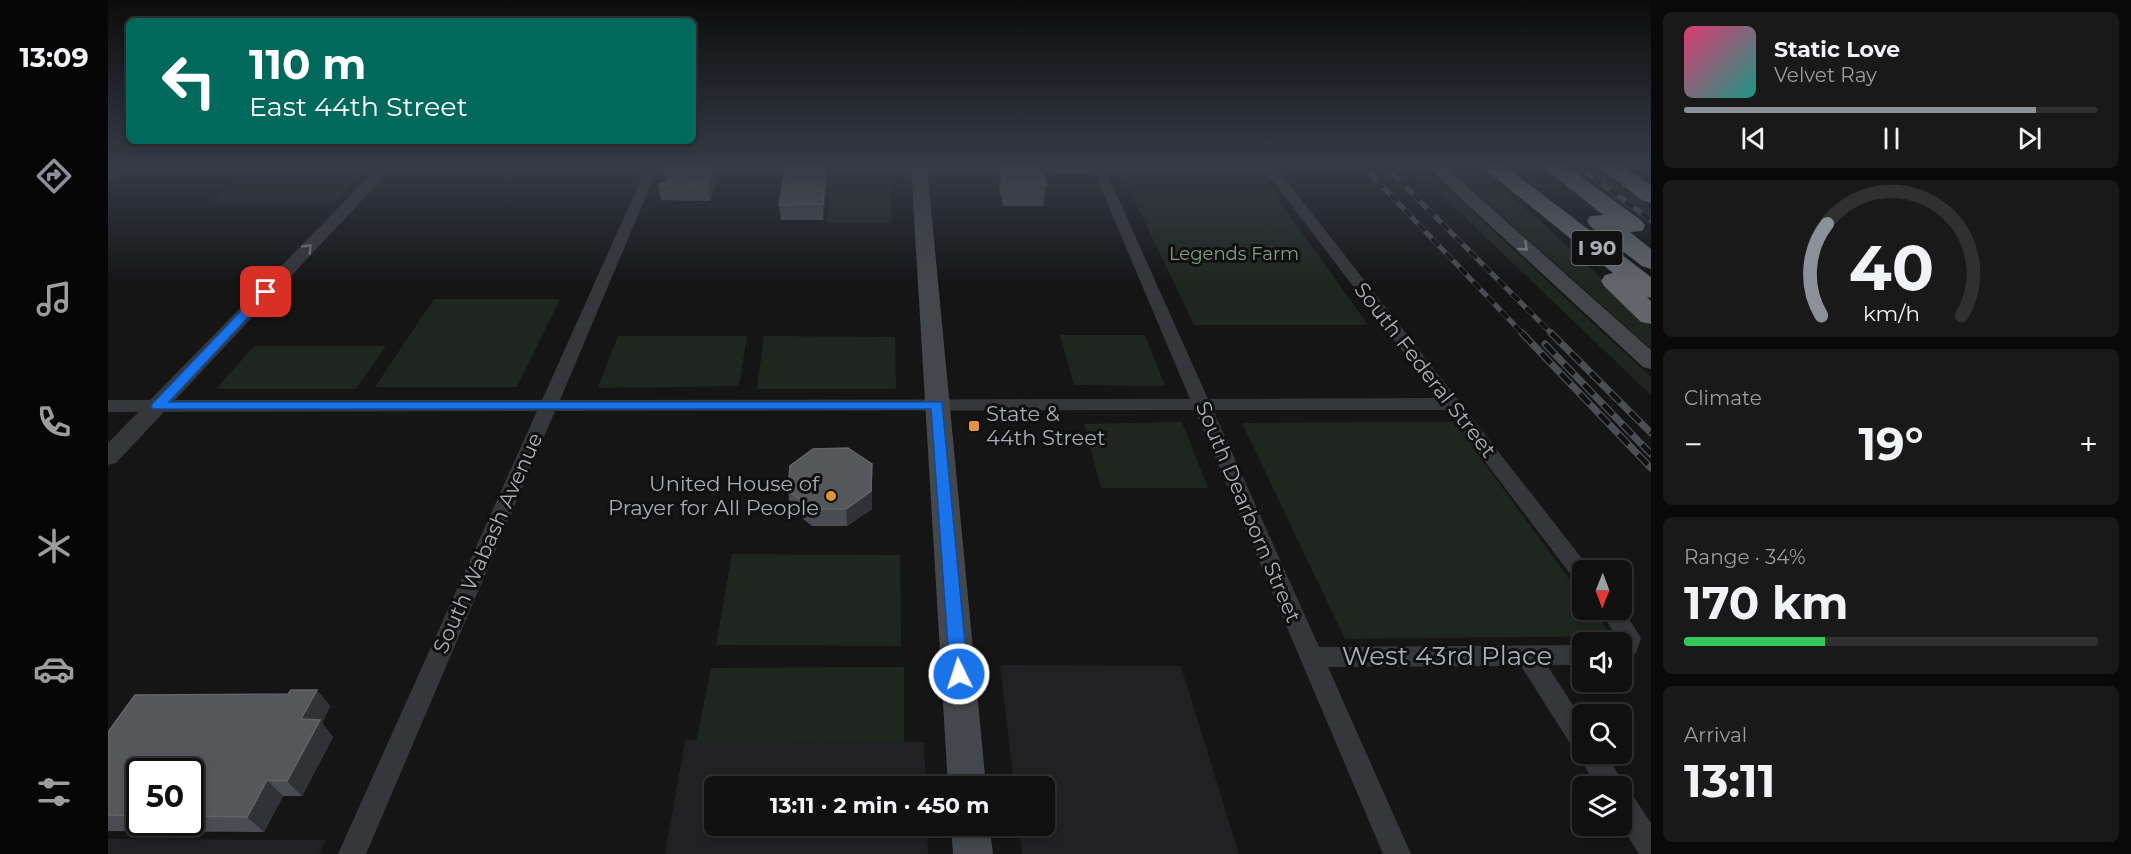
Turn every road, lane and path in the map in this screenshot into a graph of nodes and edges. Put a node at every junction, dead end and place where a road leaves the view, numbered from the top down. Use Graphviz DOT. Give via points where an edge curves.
graph roads {
  1 [pos="348,206"];
  2 [pos="635,206"];
  3 [pos="922,206"];
  4 [pos="1115,206"];
  5 [pos="1300,206"];
  6 [pos="1478,206"];
  7 [pos="1578,206"];
  8 [pos="1606,206"];
  9 [pos="1542,207"];
  10 [pos="1651,240"];
  11 [pos="1651,261"];
  12 [pos="1651,290"];
  13 [pos="1651,316"];
  14 [pos="1651,362"];
  15 [pos="1452,404"];
  16 [pos="938,405"];
  17 [pos="1202,405"];
  18 [pos="108,406"];
  19 [pos="157,406"];
  20 [pos="548,406"];
  21 [pos="108,457"];
  22 [pos="1572,560"];
  23 [pos="1572,655"];
  24 [pos="1528,656"];
  25 [pos="1311,657"];
  26 [pos="1572,724"];
  27 [pos="966,776"];
  28 [pos="1632,818"];
  29 [pos="971,836"];
  30 [pos="1651,848"];
  31 [pos="352,854"];
  32 [pos="973,854"];
  33 [pos="1397,854"];
  19 -- 1 [label="street, one-way"];
  2 -- 20 [label="street, South Wabash Avenue"];
  3 -- 16 [label="main road"];
  4 -- 17 [label="street, South Dearborn Street"];
  5 -- 15 [label="street, South Federal Street"];
  6 -- 14 [label="main road, one-way"];
  7 -- 11 [label="highway"];
  8 -- 10 [label="highway, I 90"];
  9 -- 12 [label="highway, I 90"];
  9 -- 13 [label="highway" via="1565,235"];
  15 -- 17 [label="street"];
  15 -- 22 [label="street, South Federal Street"];
  16 -- 17 [label="street"];
  16 -- 20 [label="street"];
  16 -- 27 [label="main road"];
  17 -- 25 [label="street, South Dearborn Street"];
  18 -- 19 [label="street"];
  19 -- 20 [label="street"];
  19 -- 21 [label="street"];
  20 -- 31 [label="street, South Wabash Avenue"];
  23 -- 24 [label="street, West 43rd Place"];
  24 -- 25 [label="street, West 43rd Place"];
  24 -- 26 [label="street"];
  25 -- 33 [label="street, South Dearborn Street"];
  28 -- 30 [label="street"];
  29 -- 32 [label="main road"];
}
